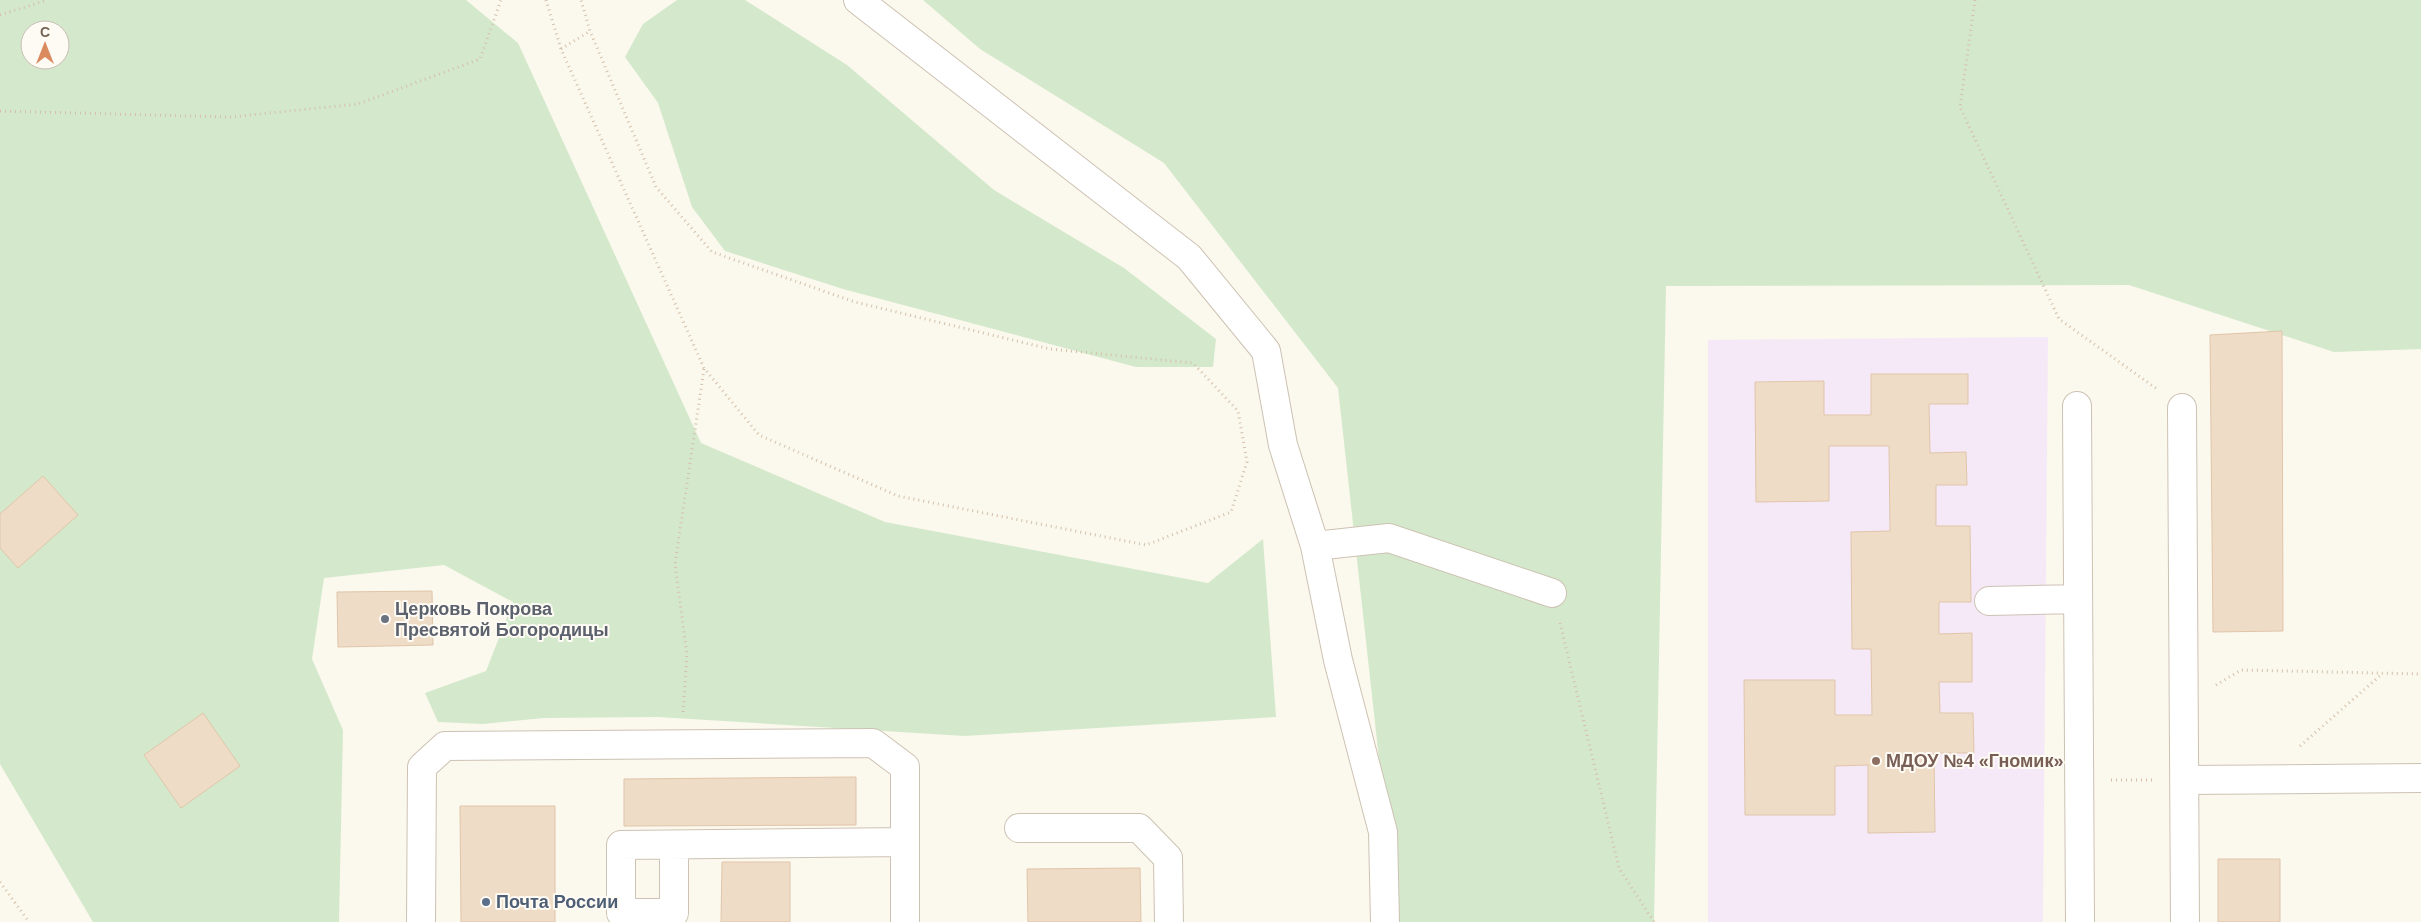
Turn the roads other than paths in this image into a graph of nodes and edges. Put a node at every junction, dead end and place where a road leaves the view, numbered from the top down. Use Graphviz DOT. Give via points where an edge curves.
graph roads {
  1 [pos="858,0"];
  2 [pos="2077,406"];
  3 [pos="2182,408"];
  4 [pos="1315,546"];
  5 [pos="1552,593"];
  6 [pos="2078,599"];
  7 [pos="1989,601"];
  8 [pos="2421,778"];
  9 [pos="2186,780"];
  10 [pos="1019,828"];
  11 [pos="905,842"];
  12 [pos="674,845"];
  13 [pos="421,922"];
  14 [pos="905,922"];
  15 [pos="1169,922"];
  16 [pos="1385,922"];
  17 [pos="2080,922"];
  18 [pos="2186,922"];
  1 -- 4 [label="lane" via="1189,257 1266,351 1283,445"];
  2 -- 6 [label="lane"];
  3 -- 9 [label="lane"];
  4 -- 5 [label="lane" via="1389,538"];
  4 -- 16 [label="lane" via="1338,660 1383,832"];
  6 -- 7 [label="lane"];
  6 -- 17 [label="lane"];
  8 -- 9 [label="lane"];
  9 -- 18 [label="lane"];
  10 -- 15 [label="lane" via="1139,828 1168,858"];
  11 -- 12 [label="lane"];
  11 -- 13 [label="lane" via="905,767 873,743 445,746 422,767"];
  11 -- 14 [label="lane"];
}
